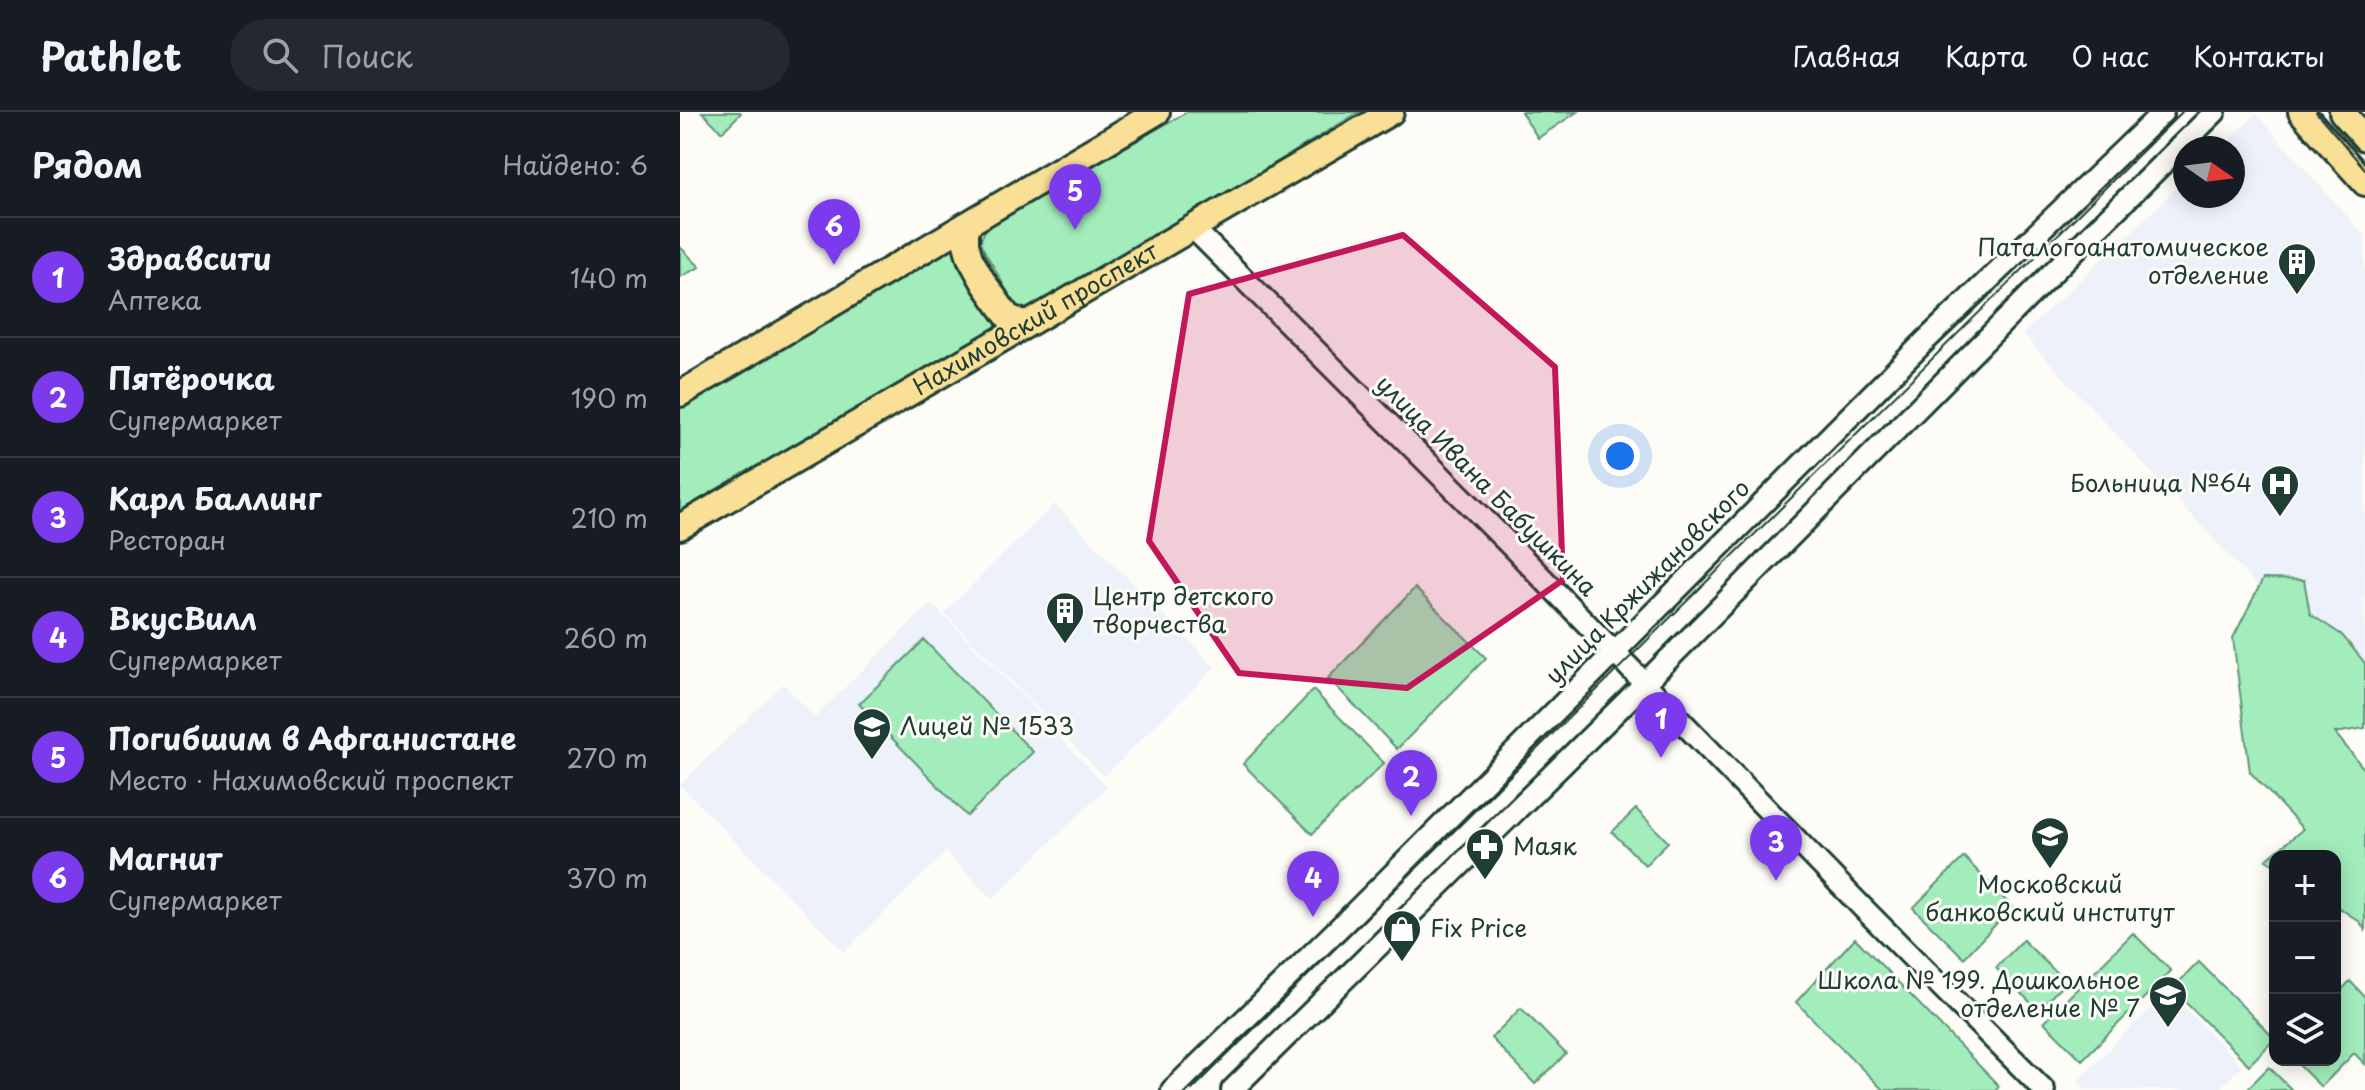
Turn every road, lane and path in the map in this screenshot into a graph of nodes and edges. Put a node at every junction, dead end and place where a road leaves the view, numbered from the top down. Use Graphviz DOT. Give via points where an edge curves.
graph roads {
  1 [pos="1157,112"];
  2 [pos="1391,112"];
  3 [pos="2163,112"];
  4 [pos="2215,112"];
  5 [pos="2301,112"];
  6 [pos="2342,112"];
  7 [pos="2365,138"];
  8 [pos="2365,183"];
  9 [pos="966,225"];
  10 [pos="1193,228"];
  11 [pos="1026,324"];
  12 [pos="680,394"];
  13 [pos="680,527"];
  14 [pos="1615,653"];
  15 [pos="1644,684"];
  16 [pos="1172,1090"];
  17 [pos="1232,1090"];
  18 [pos="2044,1090"];
  1 -- 9 [label="main road"];
  2 -- 10 [label="main road, Нахимовский проспект"];
  3 -- 14 [label="street, улица Кржижановского" via="1925,341"];
  4 -- 15 [label="street"];
  5 -- 8 [label="main road"];
  6 -- 7 [label="main road"];
  9 -- 11 [label="main road" via="970,258 984,283 1008,317"];
  9 -- 12 [label="main road"];
  10 -- 11 [label="main road, Нахимовский проспект"];
  10 -- 14 [label="street, улица Ивана Бабушкина"];
  11 -- 13 [label="main road, Нахимовский проспект"];
  14 -- 15 [label="street, улица Ивана Бабушкина"];
  14 -- 16 [label="street, улица Кржижановского"];
  15 -- 17 [label="street"];
  15 -- 18 [label="street, улица Ивана Бабушкина"];
}
